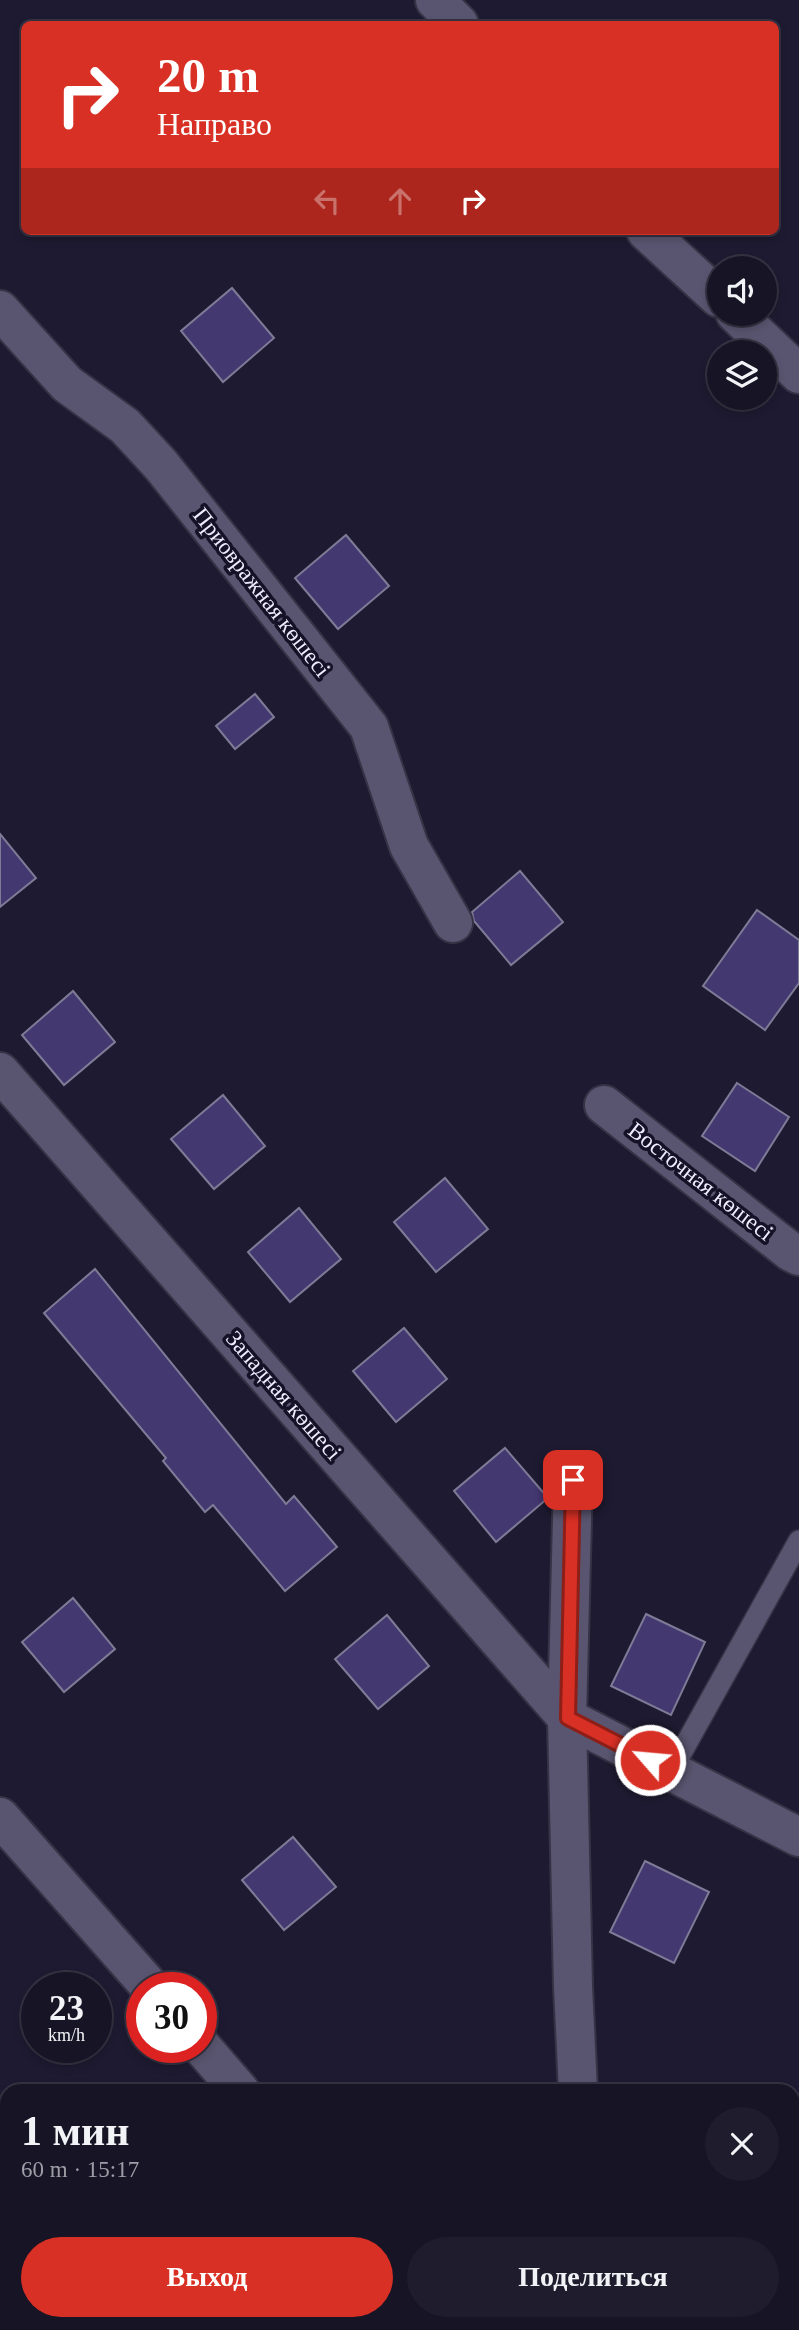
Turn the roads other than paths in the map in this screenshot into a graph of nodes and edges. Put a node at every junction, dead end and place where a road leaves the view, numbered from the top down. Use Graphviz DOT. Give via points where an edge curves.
graph roads {
  1 [pos="435,0"];
  2 [pos="456,21"];
  3 [pos="650,235"];
  4 [pos="707,287"];
  5 [pos="0,310"];
  6 [pos="749,326"];
  7 [pos="799,373"];
  8 [pos="453,923"];
  9 [pos="0,1072"];
  10 [pos="604,1104"];
  11 [pos="799,1255"];
  12 [pos="573,1480"];
  13 [pos="799,1541"];
  14 [pos="568,1718"];
  15 [pos="670,1771"];
  16 [pos="0,1817"];
  17 [pos="799,1837"];
  18 [pos="137,1972"];
  19 [pos="216,2063"];
  20 [pos="234,2084"];
  21 [pos="578,2084"];
  1 -- 2 [label="street"];
  3 -- 4 [label="street"];
  5 -- 8 [label="street, Приовражная көшесі" via="67,384 125,426 161,465 369,727 409,846"];
  6 -- 7 [label="street"];
  9 -- 14 [label="street, Западная көшесі"];
  10 -- 11 [label="street, Восточная көшесі"];
  12 -- 14 [label="street"];
  13 -- 15 [label="lane"];
  14 -- 15 [label="street"];
  14 -- 21 [label="street"];
  15 -- 17 [label="street"];
  16 -- 18 [label="street"];
  19 -- 20 [label="street"];
}
